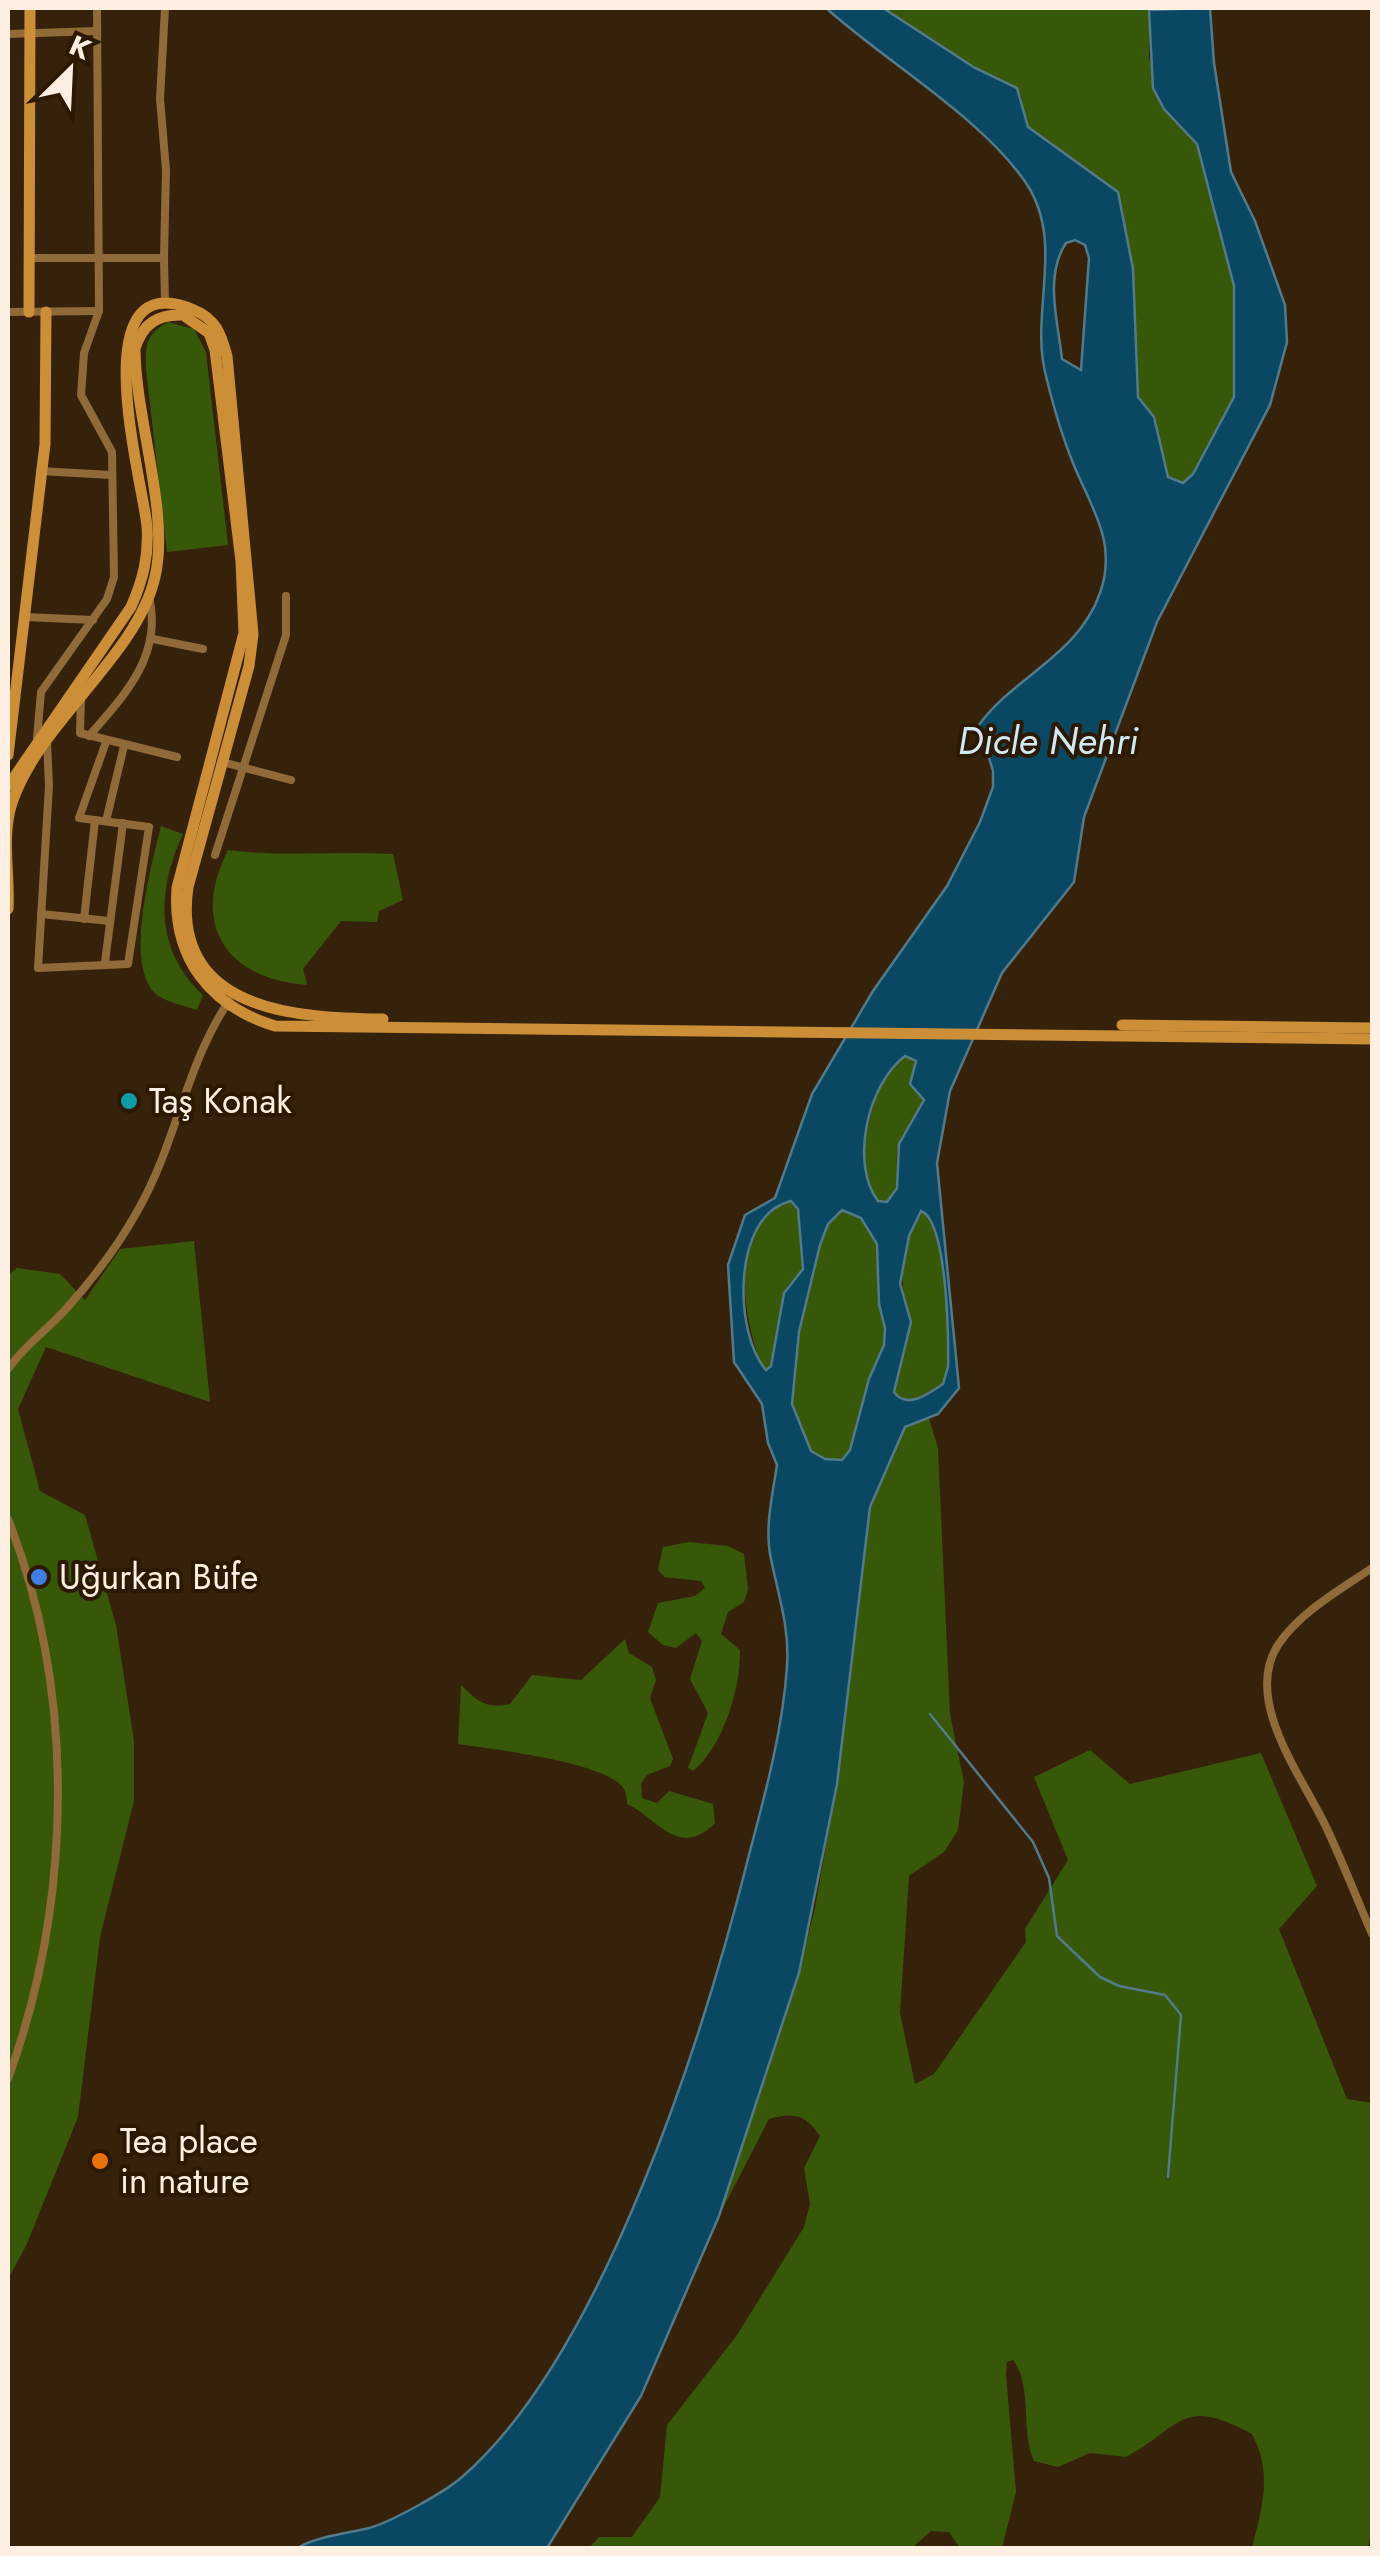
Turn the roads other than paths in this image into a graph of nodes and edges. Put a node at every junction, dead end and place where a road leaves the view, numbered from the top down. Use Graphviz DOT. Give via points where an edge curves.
graph roads {
  1 [pos="30,8"];
  2 [pos="97,8"];
  3 [pos="165,8"];
  4 [pos="96,31"];
  5 [pos="8,34"];
  6 [pos="30,34"];
  7 [pos="28,258"];
  8 [pos="164,258"];
  9 [pos="97,260"];
  10 [pos="164,303"];
  11 [pos="8,312"];
  12 [pos="29,312"];
  13 [pos="46,312"];
  14 [pos="98,312"];
  15 [pos="40,471"];
  16 [pos="110,475"];
  17 [pos="149,596"];
  18 [pos="286,596"];
  19 [pos="26,617"];
  20 [pos="93,620"];
  21 [pos="153,639"];
  22 [pos="203,649"];
  23 [pos="82,695"];
  24 [pos="88,736"];
  25 [pos="42,740"];
  26 [pos="106,742"];
  27 [pos="124,746"];
  28 [pos="8,756"];
  29 [pos="176,756"];
  30 [pos="222,762"];
  31 [pos="244,768"];
  32 [pos="291,780"];
  33 [pos="8,785"];
  34 [pos="96,820"];
  35 [pos="106,821"];
  36 [pos="123,823"];
  37 [pos="215,856"];
  38 [pos="8,910"];
  39 [pos="41,914"];
  40 [pos="84,919"];
  41 [pos="110,921"];
  42 [pos="105,962"];
  43 [pos="235,993"];
  44 [pos="226,1006"];
  45 [pos="432,1022"];
  46 [pos="1100,1028"];
  47 [pos="1372,1028"];
  48 [pos="1372,1039"];
  49 [pos="8,1369"];
  50 [pos="8,1519"];
  51 [pos="1372,1568"];
  52 [pos="1372,1934"];
  53 [pos="8,2079"];
  1 -- 6 [label="main road"];
  2 -- 4 [label="street"];
  3 -- 8 [label="street"];
  4 -- 6 [label="street"];
  4 -- 9 [label="street"];
  5 -- 6 [label="street"];
  6 -- 7 [label="main road"];
  7 -- 9 [label="street"];
  7 -- 12 [label="main road"];
  8 -- 9 [label="street"];
  8 -- 10 [label="street"];
  9 -- 14 [label="street"];
  10 -- 25 [label="main road" via="135,318 124,349 147,527 142,582"];
  10 -- 30 [label="main road" via="206,315 220,330 227,356 253,618 249,666"];
  11 -- 12 [label="street"];
  12 -- 13 [label="street"];
  13 -- 14 [label="street"];
  13 -- 15 [label="main road"];
  14 -- 16 [label="street" via="84,354 81,395 108,439"];
  15 -- 16 [label="street"];
  15 -- 19 [label="main road"];
  16 -- 20 [label="street" via="114,577"];
  17 -- 21 [label="street"];
  17 -- 23 [label="main road"];
  17 -- 44 [label="main road" via="158,529 135,348 153,320 183,315 209,334 215,350 244,633 175,911 189,963"];
  18 -- 31 [label="street" via="286,635"];
  19 -- 20 [label="street"];
  19 -- 28 [label="main road"];
  20 -- 25 [label="street" via="41,692"];
  21 -- 22 [label="street"];
  21 -- 24 [label="street" via="131,687"];
  23 -- 24 [label="street" via="80,733"];
  23 -- 25 [label="main road"];
  24 -- 26 [label="street"];
  25 -- 33 [label="main road"];
  25 -- 38 [label="main road" via="11,807"];
  25 -- 39 [label="street" via="49,786"];
  26 -- 27 [label="street"];
  26 -- 34 [label="street" via="80,818"];
  27 -- 29 [label="street"];
  27 -- 35 [label="street"];
  28 -- 33 [label="main road"];
  30 -- 31 [label="street"];
  30 -- 43 [label="main road" via="184,914 200,959"];
  31 -- 32 [label="street"];
  31 -- 37 [label="street"];
  34 -- 35 [label="street"];
  34 -- 40 [label="street"];
  35 -- 36 [label="street"];
  36 -- 41 [label="street"];
  36 -- 42 [label="street" via="149,826 128,964"];
  39 -- 40 [label="street"];
  39 -- 42 [label="street" via="38,968"];
  40 -- 41 [label="street"];
  41 -- 42 [label="street"];
  43 -- 44 [label="street"];
  43 -- 45 [label="main road" via="294,1015"];
  44 -- 45 [label="main road" via="275,1026"];
  44 -- 49 [label="street" via="138,1211 75,1298"];
  45 -- 46 [label="main road"];
  46 -- 47 [label="main road"];
  46 -- 48 [label="main road"];
  50 -- 53 [label="street" via="45,1659 57,1785 52,1905"];
  51 -- 52 [label="street" via="1290,1630 1267,1674 1272,1711 1290,1757"];
}
